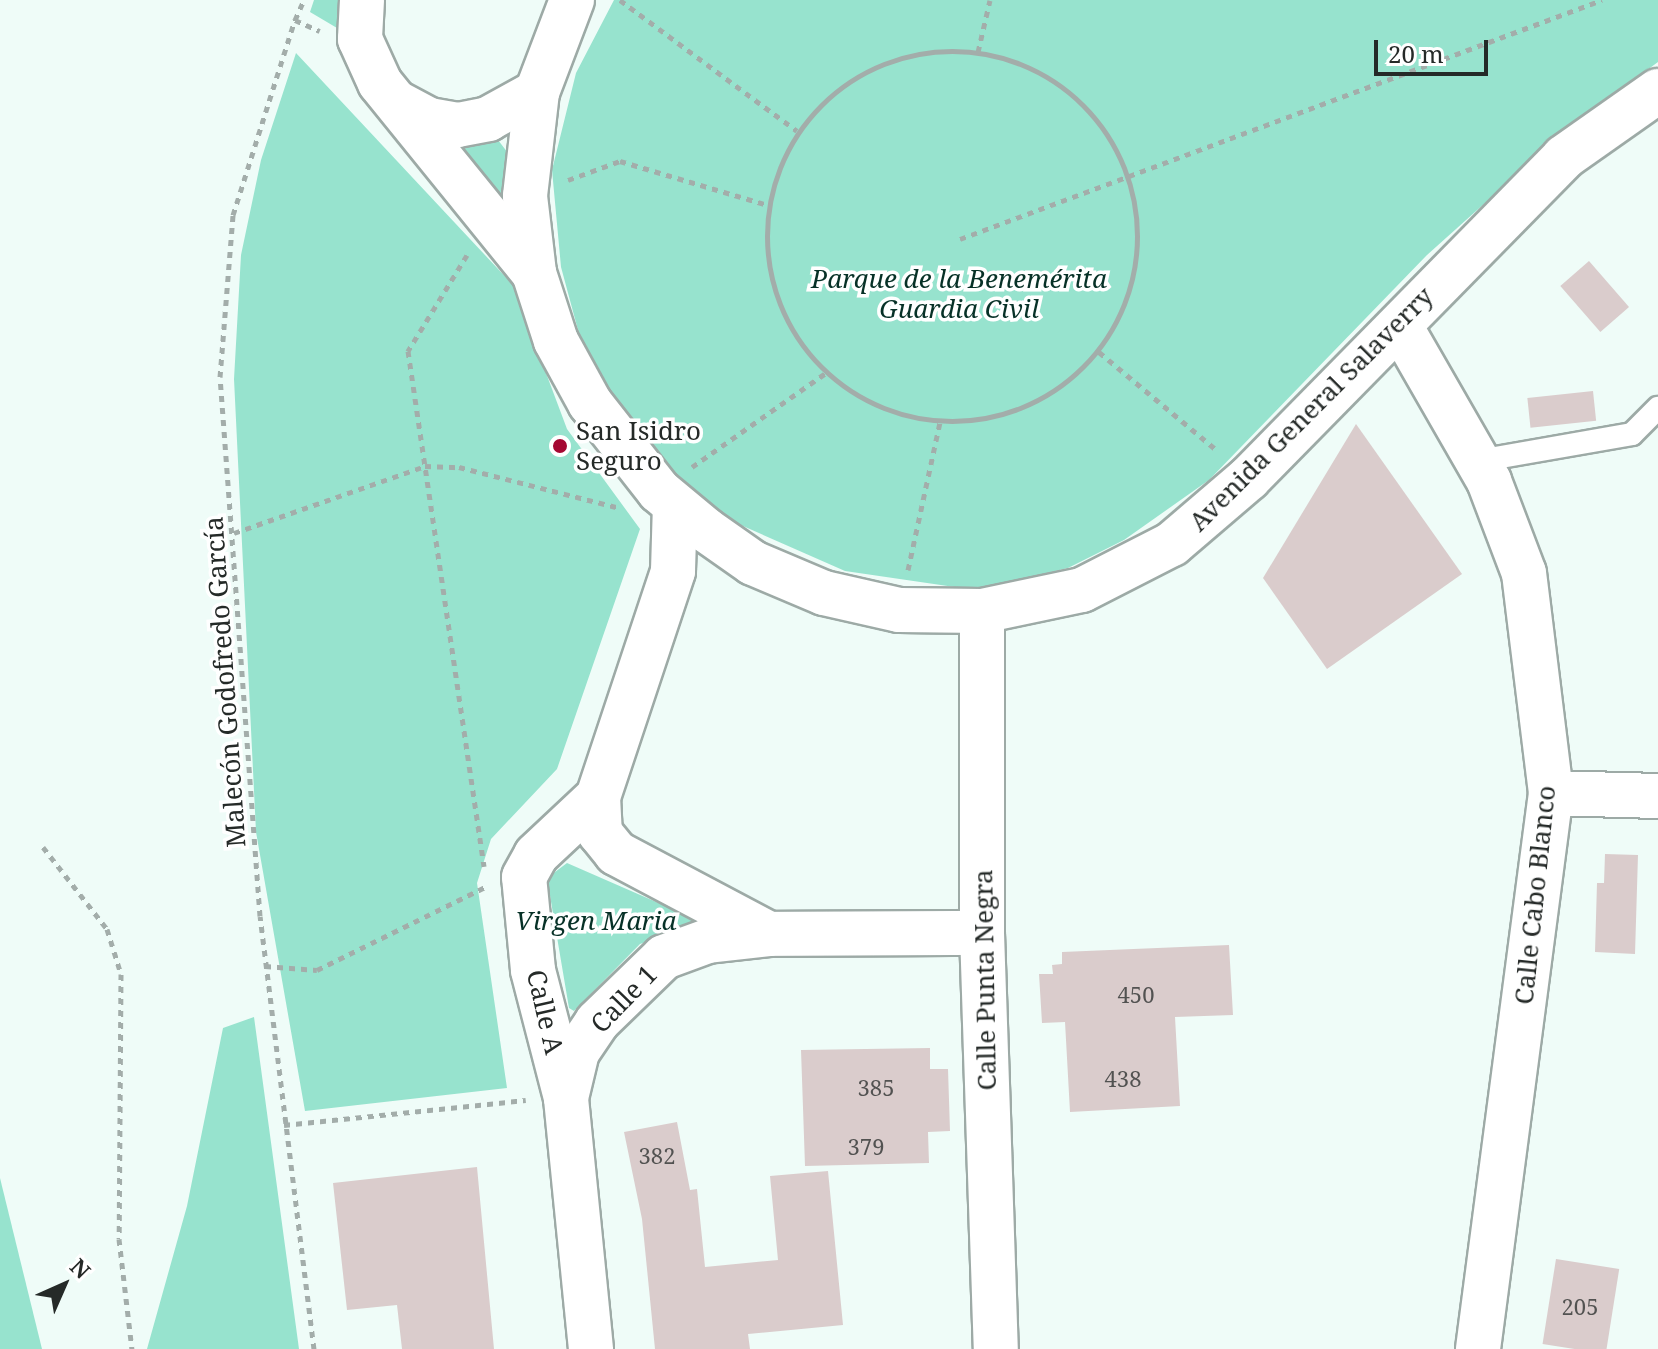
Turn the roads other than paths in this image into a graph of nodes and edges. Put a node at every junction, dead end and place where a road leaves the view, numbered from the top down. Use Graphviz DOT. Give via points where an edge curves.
graph roads {
  1 [pos="362,0"];
  2 [pos="572,0"];
  3 [pos="1658,91"];
  4 [pos="537,92"];
  5 [pos="397,103"];
  6 [pos="508,209"];
  7 [pos="1400,326"];
  8 [pos="1658,408"];
  9 [pos="1478,461"];
  10 [pos="680,509"];
  11 [pos="982,611"];
  12 [pos="1551,793"];
  13 [pos="1658,796"];
  14 [pos="598,797"];
  15 [pos="982,933"];
  16 [pos="769,934"];
  17 [pos="554,1099"];
  18 [pos="591,1349"];
  19 [pos="996,1349"];
  20 [pos="1478,1349"];
  1 -- 5 [label="street" via="364,53"];
  2 -- 4 [label="street, Avenida General Salaverry"];
  3 -- 7 [label="street, Avenida General Salaverry" via="1564,157"];
  4 -- 5 [label="street" via="502,113 458,125 421,117"];
  4 -- 6 [label="street, Avenida General Salaverry"];
  5 -- 6 [label="street"];
  6 -- 10 [label="street, Avenida General Salaverry" via="556,341 590,403"];
  7 -- 9 [label="street, Calle Cabo Blanco"];
  7 -- 11 [label="street, Avenida General Salaverry" via="1249,478 1159,551 1082,590"];
  8 -- 9 [label="lane" via="1632,434"];
  9 -- 12 [label="street, Calle Cabo Blanco" via="1524,573"];
  10 -- 11 [label="street, Avenida General Salaverry" via="753,563 824,593 899,610"];
  10 -- 14 [label="street, Calle A" via="673,571"];
  11 -- 15 [label="street, Calle Punta Negra"];
  12 -- 13 [label="street"];
  12 -- 20 [label="street, Calle Cabo Blanco"];
  14 -- 16 [label="street, Calle 1" via="600,833 616,853"];
  14 -- 17 [label="street, Calle A" via="536,855 524,877"];
  15 -- 16 [label="street, Calle 1"];
  15 -- 19 [label="street, Calle Punta Negra"];
  16 -- 17 [label="street, Calle 1" via="708,941 664,957 597,1022"];
  17 -- 18 [label="street, Calle A"];
}
